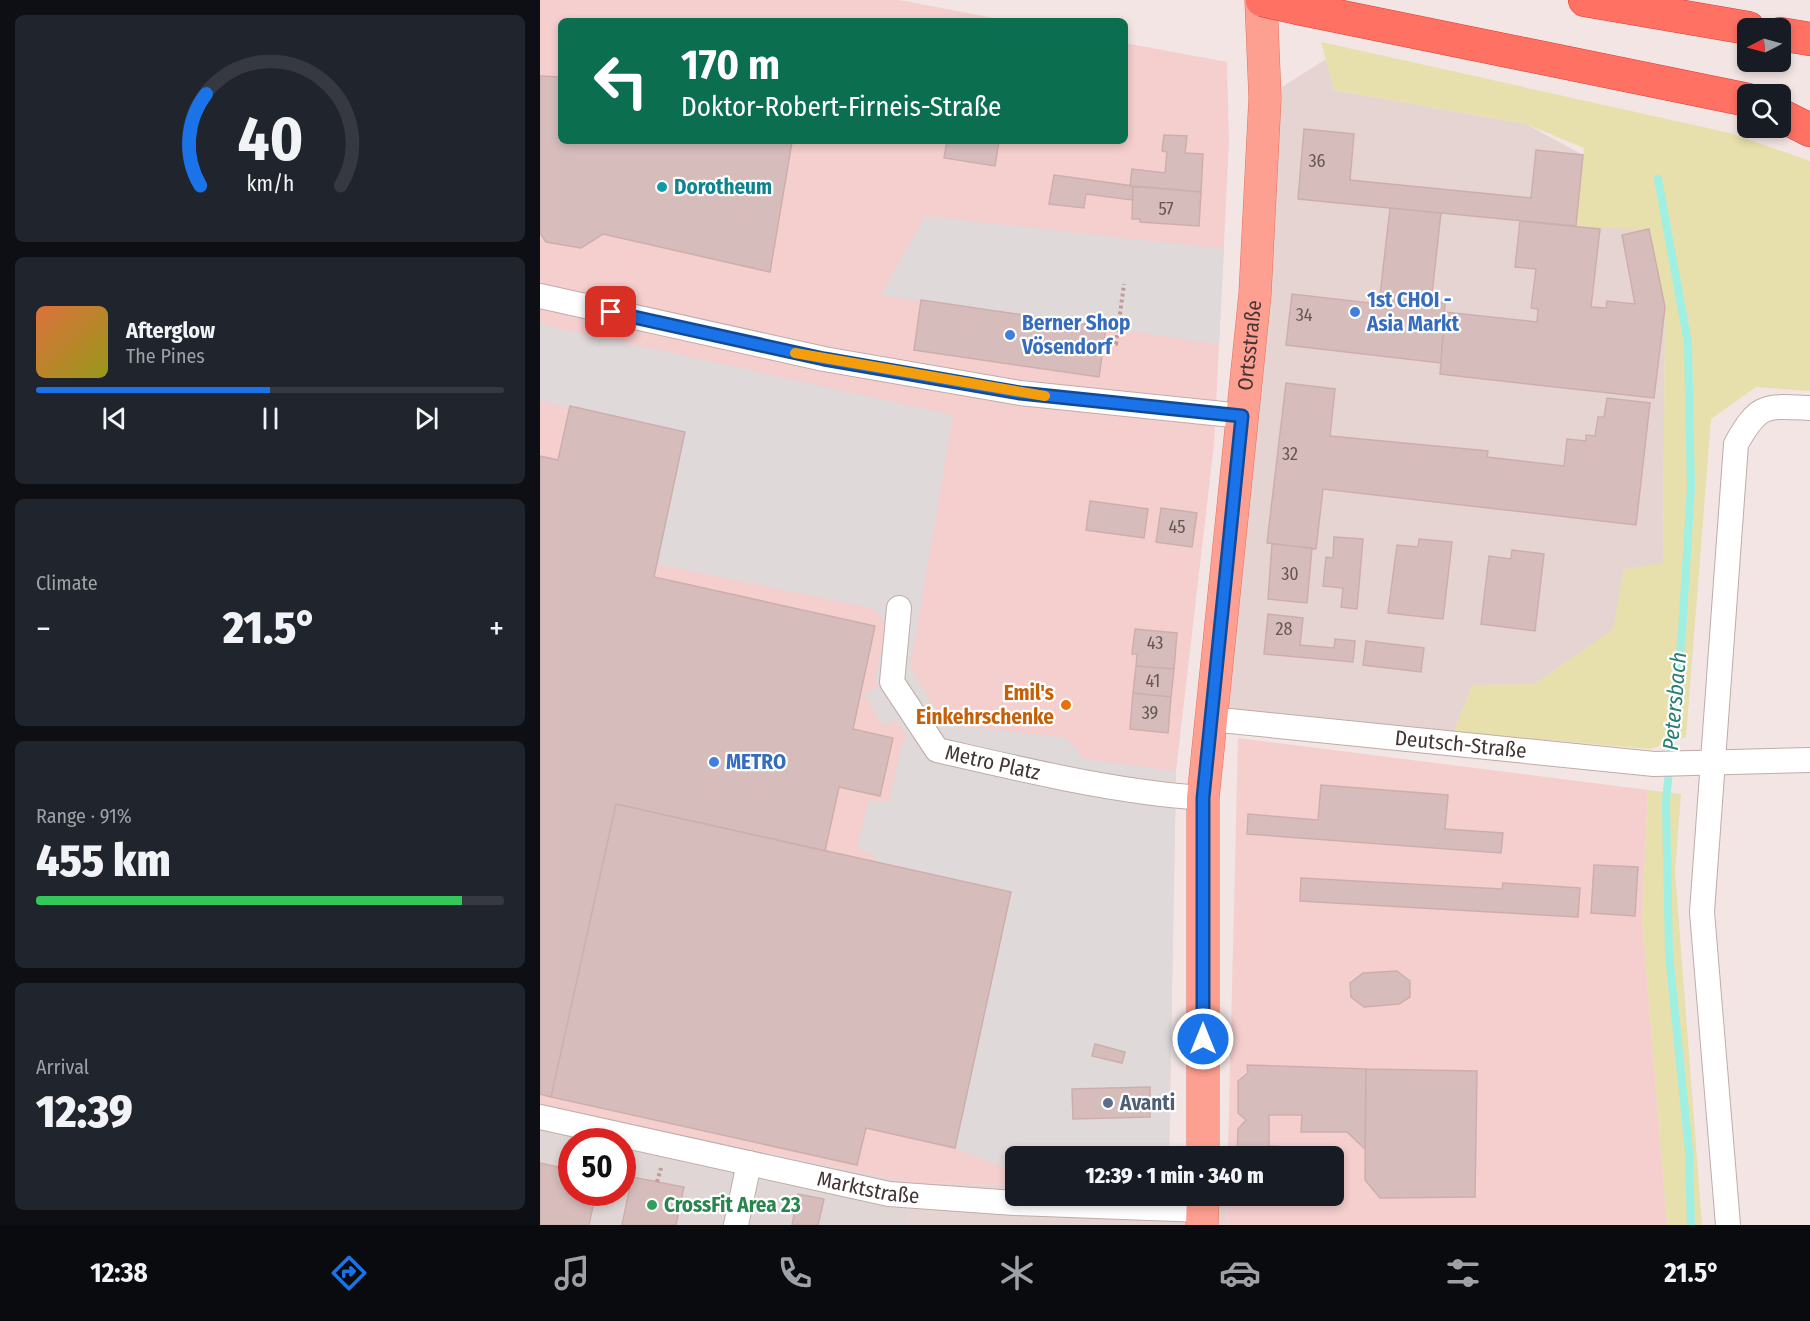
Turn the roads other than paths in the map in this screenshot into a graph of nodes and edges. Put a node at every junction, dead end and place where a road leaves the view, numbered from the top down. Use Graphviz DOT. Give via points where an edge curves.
graph roads {
  1 [pos="1261,0"];
  2 [pos="1585,0"];
  3 [pos="1737,26"];
  4 [pos="1791,36"];
  5 [pos="1810,39"];
  6 [pos="1737,98"];
  7 [pos="1791,105"];
  8 [pos="1810,108"];
  9 [pos="1791,120"];
  10 [pos="1810,130"];
  11 [pos="540,296"];
  12 [pos="1810,408"];
  13 [pos="1242,416"];
  14 [pos="899,608"];
  15 [pos="1210,720"];
  16 [pos="1810,760"];
  17 [pos="1713,762"];
  18 [pos="1203,798"];
  19 [pos="540,1117"];
  20 [pos="1203,1146"];
  21 [pos="749,1163"];
  22 [pos="1203,1210"];
  23 [pos="736,1225"];
  24 [pos="1728,1225"];
  1 -- 6 [label="highway, bridge"];
  1 -- 13 [label="main road, Ortsstraße" via="1265,98 1262,186"];
  2 -- 3 [label="highway"];
  4 -- 5 [label="highway"];
  7 -- 8 [label="highway"];
  9 -- 10 [label="highway"];
  11 -- 13 [label="street" via="824,359 1020,393"];
  12 -- 17 [label="street" via="1772,406 1751,417 1736,444"];
  13 -- 15 [label="main road, Ortsstraße"];
  14 -- 18 [label="street, Metro Platz" via="892,682 937,750 1070,780 1158,795"];
  15 -- 17 [label="street, Deutsch-Straße" via="1665,765"];
  15 -- 18 [label="main road, Ortsstraße"];
  16 -- 17 [label="street, Deutsch-Straße"];
  17 -- 24 [label="street" via="1702,912"];
  18 -- 20 [label="main road, Ortsstraße"];
  19 -- 21 [label="street, Marktstraße"];
  21 -- 22 [label="street, Marktstraße" via="889,1194"];
  21 -- 23 [label="street"];
}
